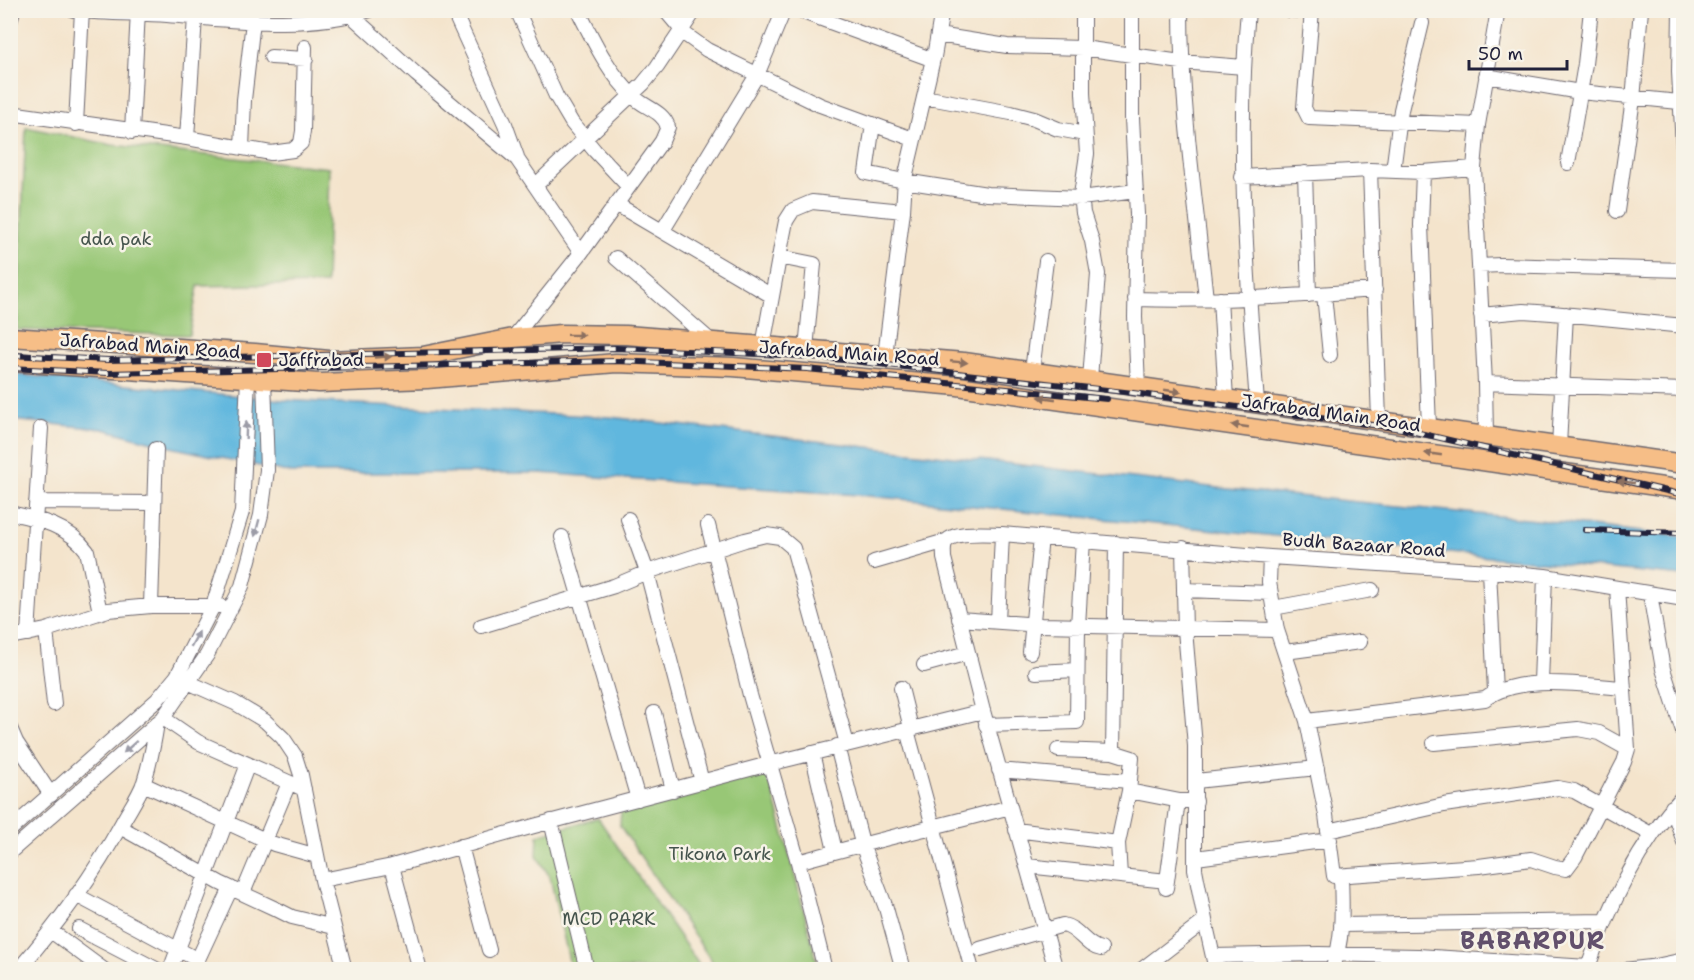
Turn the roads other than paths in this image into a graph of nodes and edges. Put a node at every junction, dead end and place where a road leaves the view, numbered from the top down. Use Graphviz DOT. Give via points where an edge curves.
graph roads {
  1 [pos="13,10"];
  2 [pos="74,10"];
  3 [pos="370,10"];
  4 [pos="453,10"];
  5 [pos="517,10"];
  6 [pos="578,10"];
  7 [pos="665,10"];
  8 [pos="695,10"];
  9 [pos="784,10"];
  10 [pos="797,10"];
  11 [pos="942,10"];
  12 [pos="1083,10"];
  13 [pos="1132,10"];
  14 [pos="1181,10"];
  15 [pos="1248,10"];
  16 [pos="1289,10"];
  17 [pos="1498,10"];
  18 [pos="1591,10"];
  19 [pos="1641,10"];
  20 [pos="1680,10"];
  21 [pos="82,11"];
  22 [pos="1312,11"];
  23 [pos="138,12"];
  24 [pos="334,14"];
  25 [pos="352,16"];
  26 [pos="195,17"];
  27 [pos="253,21"];
  28 [pos="10,22"];
  29 [pos="1422,23"];
  30 [pos="1681,27"];
  31 [pos="683,31"];
  32 [pos="938,35"];
  33 [pos="1083,48"];
  34 [pos="1133,56"];
  35 [pos="271,57"];
  36 [pos="933,59"];
  37 [pos="1181,62"];
  38 [pos="1244,67"];
  39 [pos="757,75"];
  40 [pos="1486,76"];
  41 [pos="1580,92"];
  42 [pos="632,95"];
  43 [pos="924,97"];
  44 [pos="1633,99"];
  45 [pos="1679,102"];
  46 [pos="10,113"];
  47 [pos="1400,122"];
  48 [pos="75,124"];
  49 [pos="873,124"];
  50 [pos="1478,125"];
  51 [pos="132,132"];
  52 [pos="1085,134"];
  53 [pos="187,138"];
  54 [pos="585,139"];
  55 [pos="913,139"];
  56 [pos="242,148"];
  57 [pos="517,159"];
  58 [pos="1568,163"];
  59 [pos="1683,167"];
  60 [pos="1474,168"];
  61 [pos="1370,170"];
  62 [pos="1393,171"];
  63 [pos="1423,172"];
  64 [pos="1305,173"];
  65 [pos="1242,177"];
  66 [pos="904,181"];
  67 [pos="536,184"];
  68 [pos="628,186"];
  69 [pos="1136,191"];
  70 [pos="1081,198"];
  71 [pos="616,204"];
  72 [pos="903,211"];
  73 [pos="1617,211"];
  74 [pos="663,230"];
  75 [pos="580,253"];
  76 [pos="779,256"];
  77 [pos="616,258"];
  78 [pos="1046,261"];
  79 [pos="1479,266"];
  80 [pos="1683,270"];
  81 [pos="1375,290"];
  82 [pos="1317,294"];
  83 [pos="772,296"];
  84 [pos="1135,299"];
  85 [pos="1213,299"];
  86 [pos="1249,299"];
  87 [pos="1566,314"];
  88 [pos="1481,315"];
  89 [pos="1683,326"];
  90 [pos="10,338"];
  91 [pos="513,338"];
  92 [pos="712,342"];
  93 [pos="763,346"];
  94 [pos="806,349"];
  95 [pos="444,351"];
  96 [pos="1330,355"];
  97 [pos="885,356"];
  98 [pos="10,362"];
  99 [pos="1032,371"];
  100 [pos="448,377"];
  101 [pos="1090,380"];
  102 [pos="1485,383"];
  103 [pos="1561,385"];
  104 [pos="256,386"];
  105 [pos="1138,386"];
  106 [pos="1683,390"];
  107 [pos="1226,399"];
  108 [pos="1257,403"];
  109 [pos="1379,420"];
  110 [pos="1429,427"];
  111 [pos="41,428"];
  112 [pos="1486,435"];
  113 [pos="1559,446"];
  114 [pos="156,449"];
  115 [pos="1683,464"];
  116 [pos="1683,490"];
  117 [pos="36,502"];
  118 [pos="154,503"];
  119 [pos="10,513"];
  120 [pos="35,519"];
  121 [pos="628,519"];
  122 [pos="708,525"];
  123 [pos="1002,534"];
  124 [pos="562,537"];
  125 [pos="1041,537"];
  126 [pos="1083,540"];
  127 [pos="946,541"];
  128 [pos="1116,543"];
  129 [pos="1184,548"];
  130 [pos="713,552"];
  131 [pos="1270,556"];
  132 [pos="874,562"];
  133 [pos="1489,571"];
  134 [pos="647,572"];
  135 [pos="1545,576"];
  136 [pos="1617,588"];
  137 [pos="1184,590"];
  138 [pos="1372,590"];
  139 [pos="1271,593"];
  140 [pos="1650,594"];
  141 [pos="579,597"];
  142 [pos="1683,599"];
  143 [pos="151,606"];
  144 [pos="213,606"];
  145 [pos="232,607"];
  146 [pos="1273,608"];
  147 [pos="100,612"];
  148 [pos="960,619"];
  149 [pos="998,622"];
  150 [pos="1033,624"];
  151 [pos="481,626"];
  152 [pos="1078,626"];
  153 [pos="1115,627"];
  154 [pos="46,630"];
  155 [pos="1185,630"];
  156 [pos="1277,630"];
  157 [pos="28,634"];
  158 [pos="10,637"];
  159 [pos="1360,642"];
  160 [pos="1030,651"];
  161 [pos="1284,652"];
  162 [pos="968,653"];
  163 [pos="924,665"];
  164 [pos="1077,670"];
  165 [pos="1036,672"];
  166 [pos="183,680"];
  167 [pos="1541,682"];
  168 [pos="901,687"];
  169 [pos="1623,688"];
  170 [pos="1495,691"];
  171 [pos="54,705"];
  172 [pos="982,711"];
  173 [pos="654,713"];
  174 [pos="160,721"];
  175 [pos="1307,721"];
  176 [pos="986,725"];
  177 [pos="10,728"];
  178 [pos="909,729"];
  179 [pos="1683,734"];
  180 [pos="1434,743"];
  181 [pos="842,745"];
  182 [pos="1628,748"];
  183 [pos="1058,750"];
  184 [pos="1113,752"];
  185 [pos="812,753"];
  186 [pos="771,763"];
  187 [pos="248,764"];
  188 [pos="83,766"];
  189 [pos="1317,768"];
  190 [pos="999,770"];
  191 [pos="94,778"];
  192 [pos="1196,781"];
  193 [pos="702,782"];
  194 [pos="289,783"];
  195 [pos="143,784"];
  196 [pos="1129,786"];
  197 [pos="304,789"];
  198 [pos="673,790"];
  199 [pos="51,795"];
  200 [pos="1683,795"];
  201 [pos="638,799"];
  202 [pos="1178,801"];
  203 [pos="1196,801"];
  204 [pos="1600,805"];
  205 [pos="1010,807"];
  206 [pos="1672,807"];
  207 [pos="551,821"];
  208 [pos="226,822"];
  209 [pos="120,827"];
  210 [pos="934,827"];
  211 [pos="10,830"];
  212 [pos="1016,830"];
  213 [pos="1651,834"];
  214 [pos="1329,836"];
  215 [pos="264,840"];
  216 [pos="1683,842"];
  217 [pos="863,843"];
  218 [pos="1118,843"];
  219 [pos="461,846"];
  220 [pos="835,851"];
  221 [pos="10,852"];
  222 [pos="317,856"];
  223 [pos="1196,858"];
  224 [pos="798,862"];
  225 [pos="392,866"];
  226 [pos="1027,866"];
  227 [pos="206,875"];
  228 [pos="1120,876"];
  229 [pos="1341,876"];
  230 [pos="322,880"];
  231 [pos="237,890"];
  232 [pos="76,895"];
  233 [pos="1205,921"];
  234 [pos="1606,921"];
  235 [pos="1341,925"];
  236 [pos="334,927"];
  237 [pos="80,929"];
  238 [pos="1045,929"];
  239 [pos="51,931"];
  240 [pos="980,949"];
  241 [pos="1101,949"];
  242 [pos="178,950"];
  243 [pos="489,950"];
  244 [pos="1337,955"];
  245 [pos="1683,960"];
  246 [pos="1214,963"];
  247 [pos="196,965"];
  248 [pos="18,969"];
  249 [pos="104,969"];
  250 [pos="158,969"];
  251 [pos="170,969"];
  252 [pos="345,969"];
  253 [pos="420,969"];
  254 [pos="587,969"];
  255 [pos="825,969"];
  256 [pos="903,969"];
  257 [pos="972,969"];
  258 [pos="1056,969"];
  259 [pos="1141,969"];
  260 [pos="1332,969"];
  261 [pos="1590,969"];
  262 [pos="1624,969"];
  1 -- 28 [label="street"];
  2 -- 21 [label="street"];
  3 -- 25 [label="street"];
  4 -- 57 [label="street"];
  5 -- 54 [label="street" via="556,96"];
  6 -- 42 [label="street" via="609,67"];
  7 -- 31 [label="street"];
  8 -- 31 [label="street"];
  9 -- 39 [label="street"];
  10 -- 36 [label="street"];
  11 -- 32 [label="street"];
  12 -- 33 [label="street"];
  13 -- 34 [label="street"];
  14 -- 37 [label="street"];
  15 -- 38 [label="street"];
  16 -- 22 [label="street"];
  17 -- 40 [label="street"];
  18 -- 41 [label="street"];
  19 -- 44 [label="street"];
  20 -- 30 [label="street"];
  21 -- 23 [label="street"];
  21 -- 48 [label="street"];
  22 -- 47 [label="street" via="1306,115"];
  23 -- 26 [label="street"];
  23 -- 51 [label="street"];
  24 -- 25 [label="street"];
  24 -- 27 [label="street" via="308,21"];
  25 -- 57 [label="street"];
  26 -- 27 [label="street"];
  26 -- 53 [label="street"];
  27 -- 56 [label="street"];
  29 -- 47 [label="street"];
  30 -- 45 [label="street"];
  31 -- 39 [label="street" via="707,50"];
  31 -- 42 [label="street"];
  32 -- 33 [label="street" via="1007,46"];
  32 -- 36 [label="street"];
  33 -- 34 [label="street"];
  33 -- 52 [label="street"];
  34 -- 37 [label="street"];
  34 -- 69 [label="street"];
  35 -- 56 [label="street" via="306,53 301,143 293,150 271,153"];
  36 -- 43 [label="street"];
  37 -- 38 [label="street"];
  37 -- 85 [label="street"];
  38 -- 65 [label="street"];
  39 -- 49 [label="street" via="820,105"];
  39 -- 74 [label="street"];
  40 -- 41 [label="street"];
  40 -- 50 [label="street"];
  41 -- 44 [label="street"];
  41 -- 58 [label="street"];
  42 -- 54 [label="street"];
  42 -- 68 [label="street" via="662,116 668,128"];
  43 -- 52 [label="street" via="1034,118 1058,129"];
  43 -- 55 [label="street"];
  44 -- 45 [label="street"];
  44 -- 73 [label="street"];
  45 -- 59 [label="street"];
  46 -- 48 [label="street"];
  47 -- 50 [label="street"];
  47 -- 62 [label="street"];
  48 -- 51 [label="street"];
  49 -- 55 [label="street"];
  49 -- 66 [label="street" via="866,173"];
  50 -- 60 [label="street"];
  51 -- 53 [label="street"];
  52 -- 70 [label="street" via="1087,154"];
  53 -- 56 [label="street"];
  54 -- 67 [label="street"];
  54 -- 68 [label="street"];
  55 -- 66 [label="street"];
  57 -- 67 [label="street"];
  60 -- 63 [label="street"];
  60 -- 79 [label="street"];
  61 -- 62 [label="street"];
  61 -- 64 [label="street"];
  61 -- 81 [label="street"];
  62 -- 63 [label="street"];
  63 -- 110 [label="street" via="1421,225"];
  64 -- 65 [label="street"];
  64 -- 82 [label="street"];
  65 -- 86 [label="street"];
  66 -- 70 [label="street" via="987,194"];
  66 -- 72 [label="street"];
  67 -- 75 [label="street"];
  68 -- 71 [label="street"];
  69 -- 70 [label="street"];
  69 -- 84 [label="street"];
  70 -- 101 [label="street" via="1098,274"];
  71 -- 74 [label="street"];
  71 -- 75 [label="street"];
  72 -- 76 [label="street" via="812,202 801,205 786,221"];
  72 -- 97 [label="street"];
  74 -- 83 [label="street"];
  75 -- 91 [label="street"];
  76 -- 83 [label="street"];
  76 -- 94 [label="street" via="814,264"];
  77 -- 92 [label="street"];
  78 -- 99 [label="street"];
  79 -- 80 [label="street"];
  79 -- 88 [label="street"];
  81 -- 82 [label="street"];
  81 -- 109 [label="street"];
  82 -- 86 [label="street"];
  82 -- 96 [label="street"];
  83 -- 93 [label="street"];
  84 -- 85 [label="street"];
  84 -- 105 [label="street"];
  85 -- 86 [label="street"];
  85 -- 107 [label="street"];
  86 -- 108 [label="street"];
  87 -- 88 [label="street" via="1523,311"];
  87 -- 89 [label="street"];
  87 -- 103 [label="street"];
  88 -- 102 [label="street"];
  90 -- 95 [label="main road, Jafrabad Main Road, one-way" via="329,360 423,356"];
  91 -- 92 [label="main road, Jafrabad Main Road, one-way" via="626,335"];
  91 -- 95 [label="main road, Jafrabad Main Road"];
  92 -- 93 [label="main road, Jafrabad Main Road"];
  93 -- 94 [label="main road, Jafrabad Main Road"];
  94 -- 97 [label="main road, Jafrabad Main Road"];
  95 -- 100 [label="main road"];
  97 -- 99 [label="main road, Jafrabad Main Road, one-way"];
  98 -- 104 [label="main road, Jafrabad Main Road"];
  99 -- 101 [label="main road, Jafrabad Main Road"];
  100 -- 104 [label="main road, Jafrabad Main Road"];
  116 -- 100 [label="main road, Jafrabad Main Road, one-way" via="958,386 733,367 616,363"];
  101 -- 105 [label="main road, Jafrabad Main Road"];
  102 -- 103 [label="street"];
  102 -- 112 [label="street"];
  103 -- 106 [label="street"];
  103 -- 113 [label="street"];
  144 -- 104 [label="street, one-way" via="242,512"];
  104 -- 145 [label="street, one-way" via="267,470 258,525 242,586"];
  105 -- 107 [label="main road, Jafrabad Main Road, one-way"];
  107 -- 108 [label="main road, Jafrabad Main Road"];
  108 -- 109 [label="main road, Jafrabad Main Road"];
  109 -- 110 [label="main road, Jafrabad Main Road"];
  110 -- 112 [label="main road, Jafrabad Main Road"];
  111 -- 117 [label="street"];
  112 -- 113 [label="main road, Jafrabad Main Road"];
  113 -- 115 [label="main road, Jafrabad Main Road"];
  114 -- 118 [label="street"];
  117 -- 118 [label="street"];
  117 -- 120 [label="street"];
  118 -- 143 [label="street"];
  119 -- 120 [label="street"];
  120 -- 147 [label="street" via="66,530 87,551"];
  120 -- 157 [label="street"];
  121 -- 134 [label="street"];
  122 -- 130 [label="street"];
  123 -- 125 [label="street, Budh Bazaar Road"];
  123 -- 127 [label="street, Budh Bazaar Road" via="953,536"];
  123 -- 149 [label="street"];
  124 -- 141 [label="street"];
  125 -- 126 [label="street, Budh Bazaar Road"];
  125 -- 150 [label="street"];
  126 -- 128 [label="street, Budh Bazaar Road"];
  126 -- 152 [label="street"];
  127 -- 132 [label="street, Budh Bazaar Road"];
  127 -- 148 [label="street" via="944,558"];
  128 -- 129 [label="street, Budh Bazaar Road"];
  128 -- 153 [label="street"];
  129 -- 131 [label="street, Budh Bazaar Road"];
  129 -- 137 [label="street"];
  130 -- 134 [label="street"];
  130 -- 181 [label="street" via="766,536 780,537 794,549"];
  130 -- 186 [label="street"];
  131 -- 133 [label="street, Budh Bazaar Road"];
  131 -- 139 [label="street"];
  133 -- 135 [label="street, Budh Bazaar Road"];
  133 -- 170 [label="street"];
  134 -- 141 [label="street"];
  134 -- 193 [label="street"];
  135 -- 136 [label="street, Budh Bazaar Road"];
  135 -- 167 [label="street"];
  136 -- 140 [label="street, Budh Bazaar Road"];
  136 -- 169 [label="street"];
  137 -- 139 [label="street"];
  137 -- 155 [label="street"];
  138 -- 146 [label="street"];
  139 -- 146 [label="street"];
  140 -- 142 [label="street, Budh Bazaar Road"];
  140 -- 179 [label="street" via="1662,669"];
  141 -- 151 [label="street"];
  141 -- 201 [label="street"];
  143 -- 144 [label="street"];
  143 -- 147 [label="street"];
  144 -- 145 [label="street"];
  166 -- 144 [label="street, one-way"];
  145 -- 166 [label="street" via="207,655"];
  146 -- 156 [label="street"];
  147 -- 154 [label="street"];
  148 -- 149 [label="street"];
  148 -- 162 [label="street"];
  149 -- 150 [label="street"];
  150 -- 152 [label="street"];
  150 -- 160 [label="street"];
  152 -- 153 [label="street"];
  152 -- 164 [label="street"];
  153 -- 155 [label="street"];
  153 -- 184 [label="street"];
  154 -- 157 [label="street"];
  154 -- 171 [label="street"];
  155 -- 156 [label="street"];
  155 -- 192 [label="street"];
  156 -- 161 [label="street"];
  157 -- 158 [label="street"];
  159 -- 161 [label="street"];
  161 -- 175 [label="street"];
  162 -- 163 [label="street"];
  162 -- 172 [label="street"];
  164 -- 165 [label="street"];
  164 -- 176 [label="street" via="1077,723"];
  166 -- 174 [label="street"];
  166 -- 188 [label="street"];
  166 -- 197 [label="street" via="265,721 295,756"];
  167 -- 169 [label="street"];
  167 -- 170 [label="street"];
  168 -- 178 [label="street"];
  169 -- 182 [label="street"];
  170 -- 175 [label="street" via="1485,699"];
  172 -- 176 [label="street"];
  172 -- 178 [label="street"];
  173 -- 198 [label="street"];
  174 -- 187 [label="street"];
  174 -- 191 [label="street, one-way"];
  174 -- 195 [label="street"];
  175 -- 189 [label="street"];
  176 -- 190 [label="street"];
  177 -- 199 [label="street"];
  178 -- 181 [label="street"];
  178 -- 210 [label="street"];
  180 -- 182 [label="street" via="1578,729 1599,733"];
  181 -- 185 [label="street"];
  181 -- 217 [label="street"];
  182 -- 204 [label="street"];
  183 -- 184 [label="street"];
  184 -- 196 [label="street" via="1132,758"];
  185 -- 186 [label="street"];
  185 -- 220 [label="street"];
  186 -- 193 [label="street"];
  186 -- 224 [label="street"];
  187 -- 194 [label="street"];
  187 -- 208 [label="street"];
  188 -- 191 [label="street"];
  188 -- 199 [label="street"];
  189 -- 192 [label="street"];
  189 -- 214 [label="street"];
  190 -- 196 [label="street"];
  190 -- 205 [label="street"];
  191 -- 221 [label="street"];
  192 -- 203 [label="street"];
  193 -- 198 [label="street"];
  194 -- 197 [label="street"];
  194 -- 215 [label="street"];
  195 -- 208 [label="street"];
  195 -- 209 [label="street"];
  196 -- 202 [label="street"];
  196 -- 218 [label="street"];
  197 -- 222 [label="street"];
  198 -- 201 [label="street"];
  199 -- 211 [label="street"];
  200 -- 206 [label="street"];
  201 -- 207 [label="street"];
  202 -- 203 [label="street"];
  202 -- 228 [label="street" via="1167,885"];
  203 -- 223 [label="street"];
  204 -- 213 [label="street"];
  204 -- 214 [label="street" via="1567,788 1550,788 1444,805"];
  204 -- 229 [label="street" via="1566,869 1531,859"];
  205 -- 210 [label="street"];
  205 -- 212 [label="street"];
  206 -- 213 [label="street"];
  206 -- 216 [label="street"];
  207 -- 219 [label="street"];
  207 -- 254 [label="street"];
  208 -- 215 [label="street"];
  208 -- 227 [label="street"];
  209 -- 227 [label="street"];
  209 -- 232 [label="street"];
  210 -- 217 [label="street"];
  210 -- 257 [label="street"];
  212 -- 218 [label="street"];
  212 -- 226 [label="street"];
  213 -- 234 [label="street" via="1616,895"];
  214 -- 223 [label="street"];
  214 -- 229 [label="street" via="1334,876"];
  215 -- 222 [label="street"];
  215 -- 231 [label="street"];
  217 -- 220 [label="street"];
  217 -- 256 [label="street"];
  218 -- 228 [label="street"];
  219 -- 225 [label="street"];
  219 -- 243 [label="street"];
  220 -- 224 [label="street"];
  222 -- 230 [label="street"];
  223 -- 233 [label="street"];
  224 -- 255 [label="street"];
  225 -- 230 [label="street"];
  225 -- 253 [label="street"];
  226 -- 228 [label="street"];
  226 -- 238 [label="street"];
  227 -- 231 [label="street"];
  227 -- 242 [label="street"];
  229 -- 235 [label="street"];
  230 -- 236 [label="street"];
  231 -- 236 [label="street" via="292,917"];
  231 -- 247 [label="street"];
  232 -- 239 [label="street"];
  232 -- 242 [label="street"];
  233 -- 246 [label="street"];
  233 -- 259 [label="street"];
  234 -- 235 [label="street"];
  234 -- 261 [label="street"];
  235 -- 244 [label="street"];
  236 -- 252 [label="street"];
  237 -- 250 [label="street"];
  238 -- 240 [label="street"];
  238 -- 241 [label="street" via="1070,926 1085,941"];
  238 -- 258 [label="street"];
  239 -- 248 [label="street"];
  239 -- 249 [label="street"];
  242 -- 247 [label="street"];
  242 -- 251 [label="street"];
  244 -- 246 [label="street"];
  244 -- 260 [label="street"];
  244 -- 261 [label="street" via="1429,956"];
  245 -- 262 [label="street" via="1651,968"];
}
